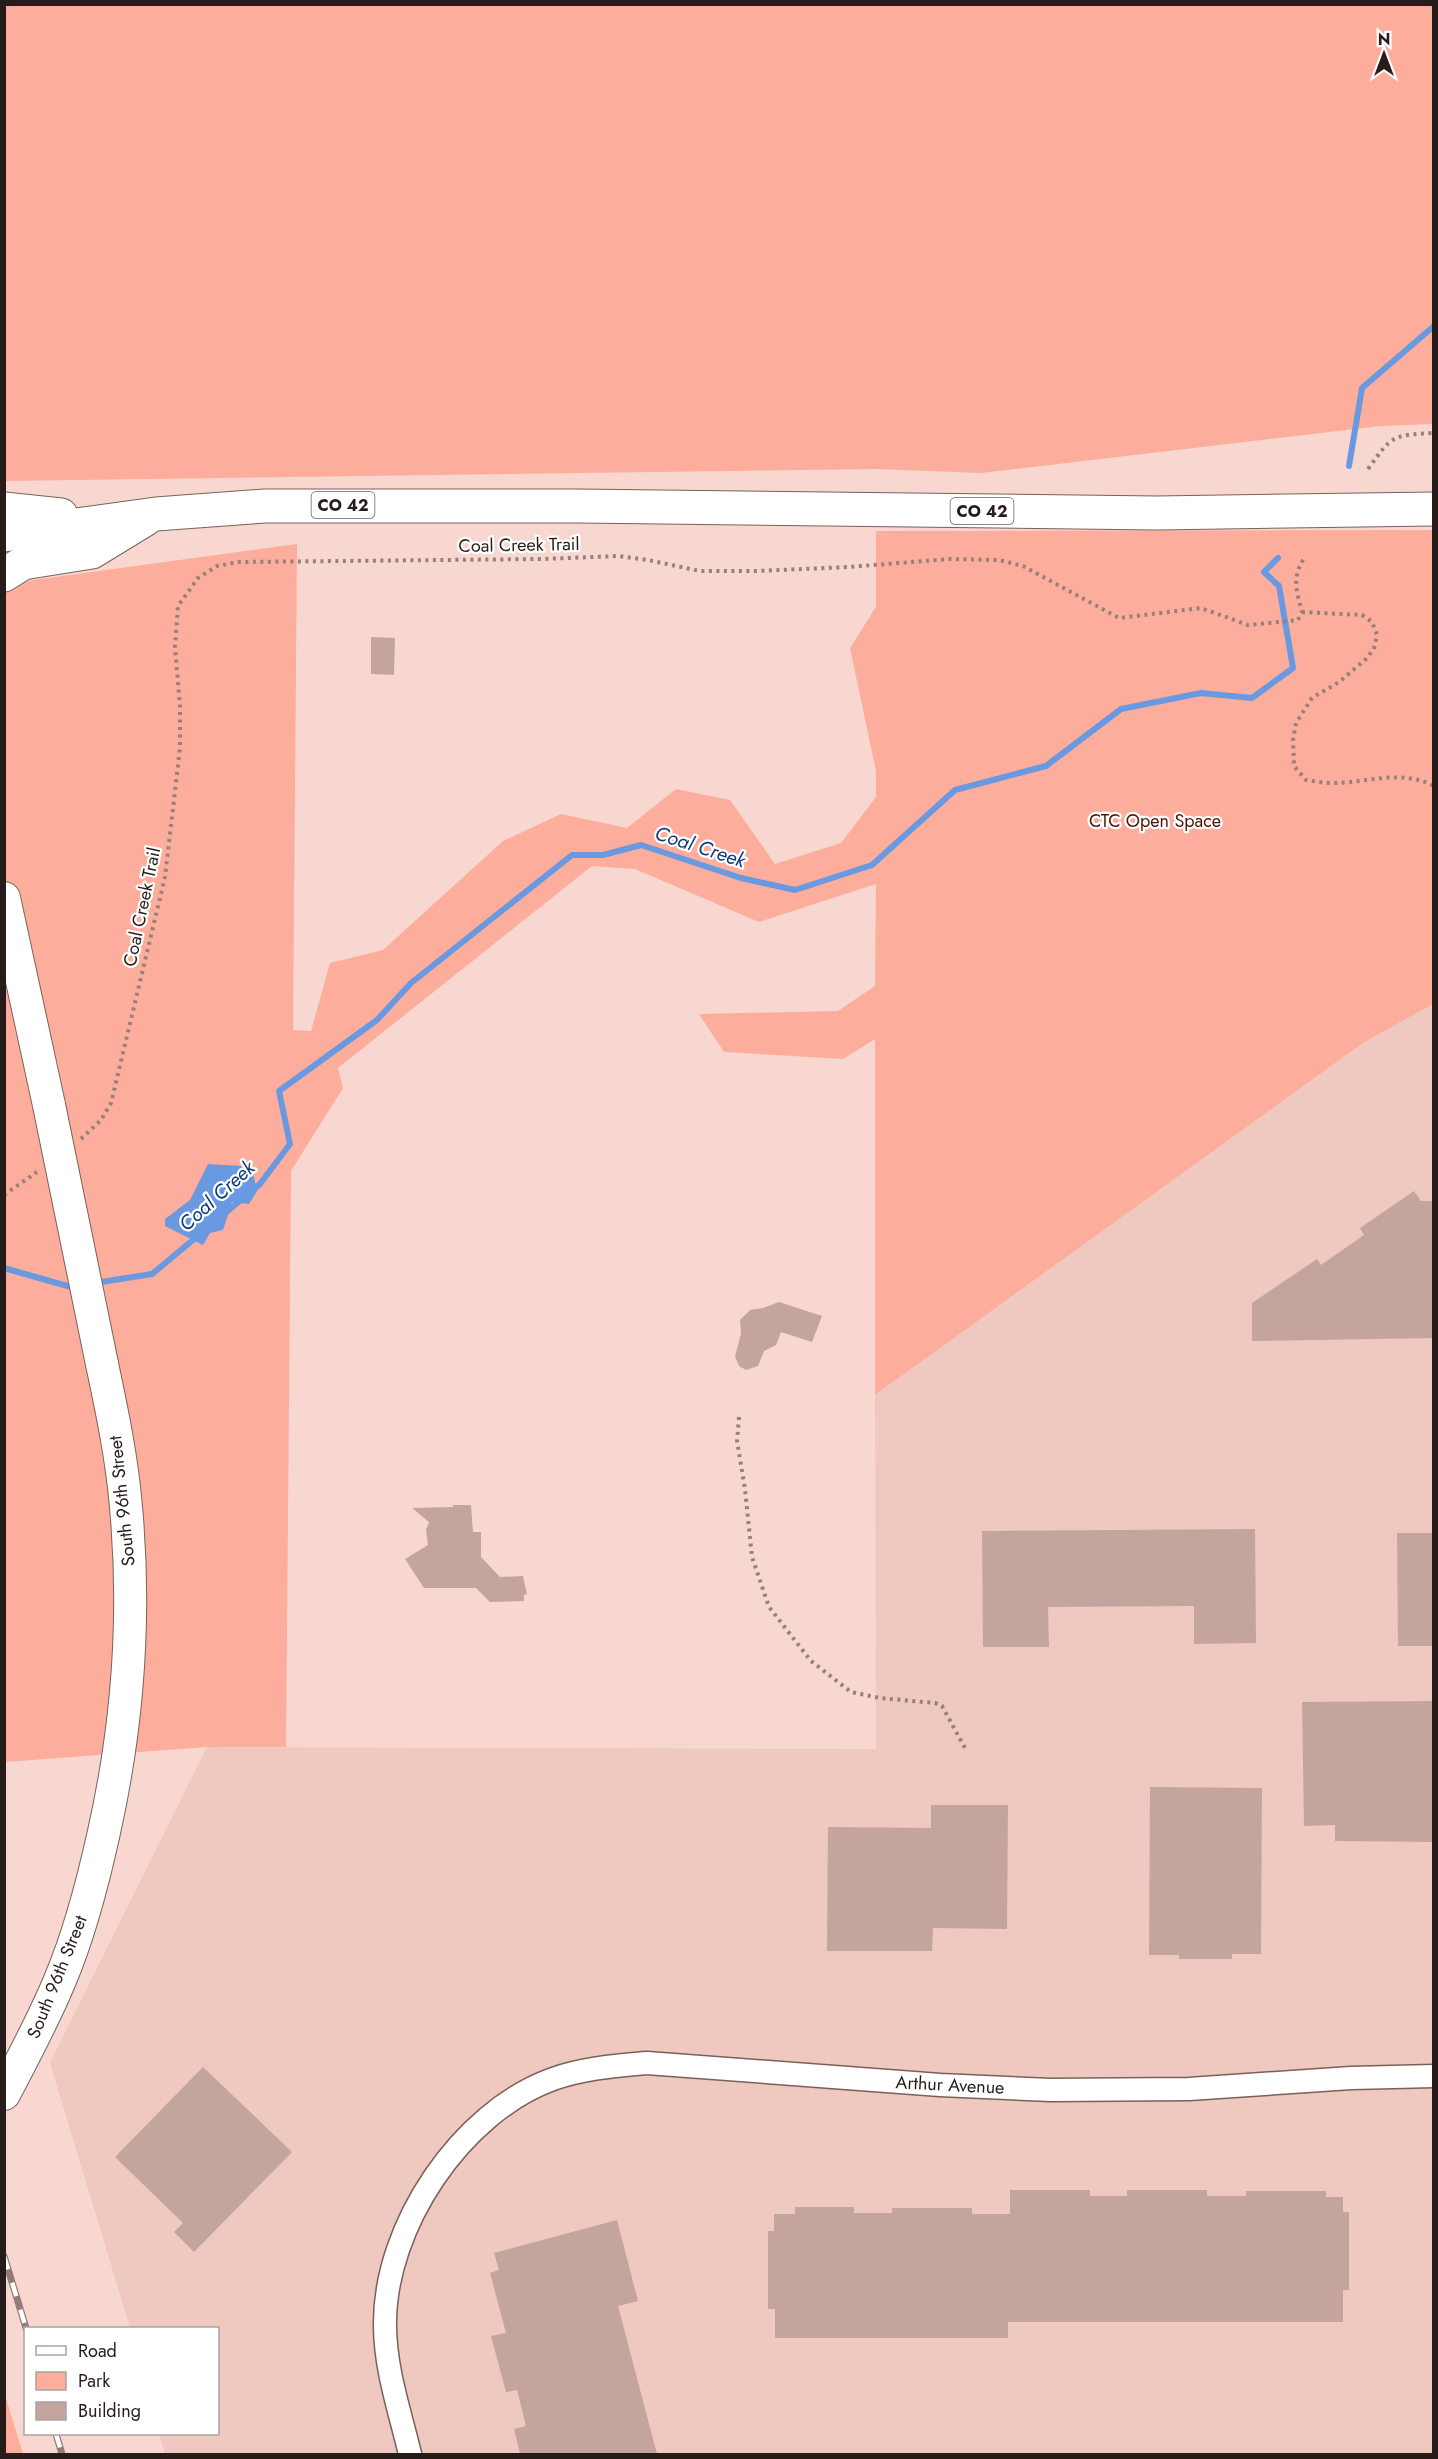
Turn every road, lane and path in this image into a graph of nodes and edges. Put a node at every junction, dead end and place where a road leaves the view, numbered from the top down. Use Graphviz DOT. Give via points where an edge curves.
graph roads {
  1 [pos="1434,433"];
  2 [pos="1368,469"];
  3 [pos="4,509"];
  4 [pos="1434,509"];
  5 [pos="156,514"];
  6 [pos="105,520"];
  7 [pos="4,536"];
  8 [pos="1304,558"];
  9 [pos="4,575"];
  10 [pos="1302,612"];
  11 [pos="1434,786"];
  12 [pos="4,898"];
  13 [pos="111,1103"];
  14 [pos="739,1417"];
  15 [pos="965,1748"];
  16 [pos="1434,2076"];
  17 [pos="4,2094"];
  18 [pos="410,2454"];
  1 -- 2 [label="path" via="1388,441"];
  3 -- 6 [label="main road"];
  4 -- 5 [label="main road, CO 42" via="1157,513 353,504 211,508"];
  5 -- 6 [label="main road, CO 42"];
  5 -- 9 [label="main road" via="92,552 23,563"];
  6 -- 7 [label="main road, CO 42"];
  8 -- 10 [label="path" via="1296,571"];
  10 -- 11 [label="path" via="1362,615 1372,622 1377,635 1374,650 1365,660 1312,699 1296,723 1294,766 1306,780 1331,783 1400,777"];
  10 -- 13 [label="path, Coal Creek Trail" via="1298,620 1257,625 1236,623 1201,608 1119,618 1023,567 999,560 949,559 756,571 700,571 618,556 239,562 217,567 198,578 178,606 175,646 180,748 165,877"];
  12 -- 17 [label="main road, South 96th Street, bridge" via="116,1435 130,1556 131,1618 122,1740 98,1862 61,1978"];
  14 -- 15 [label="path" via="737,1441 752,1557 769,1607 811,1661 852,1692 942,1706"];
  16 -- 18 [label="street, Arthur Avenue" via="1189,2089 1039,2090 647,2063 599,2067 553,2080 520,2095 482,2124 443,2165 418,2201 398,2244 388,2283 386,2351"];
}
